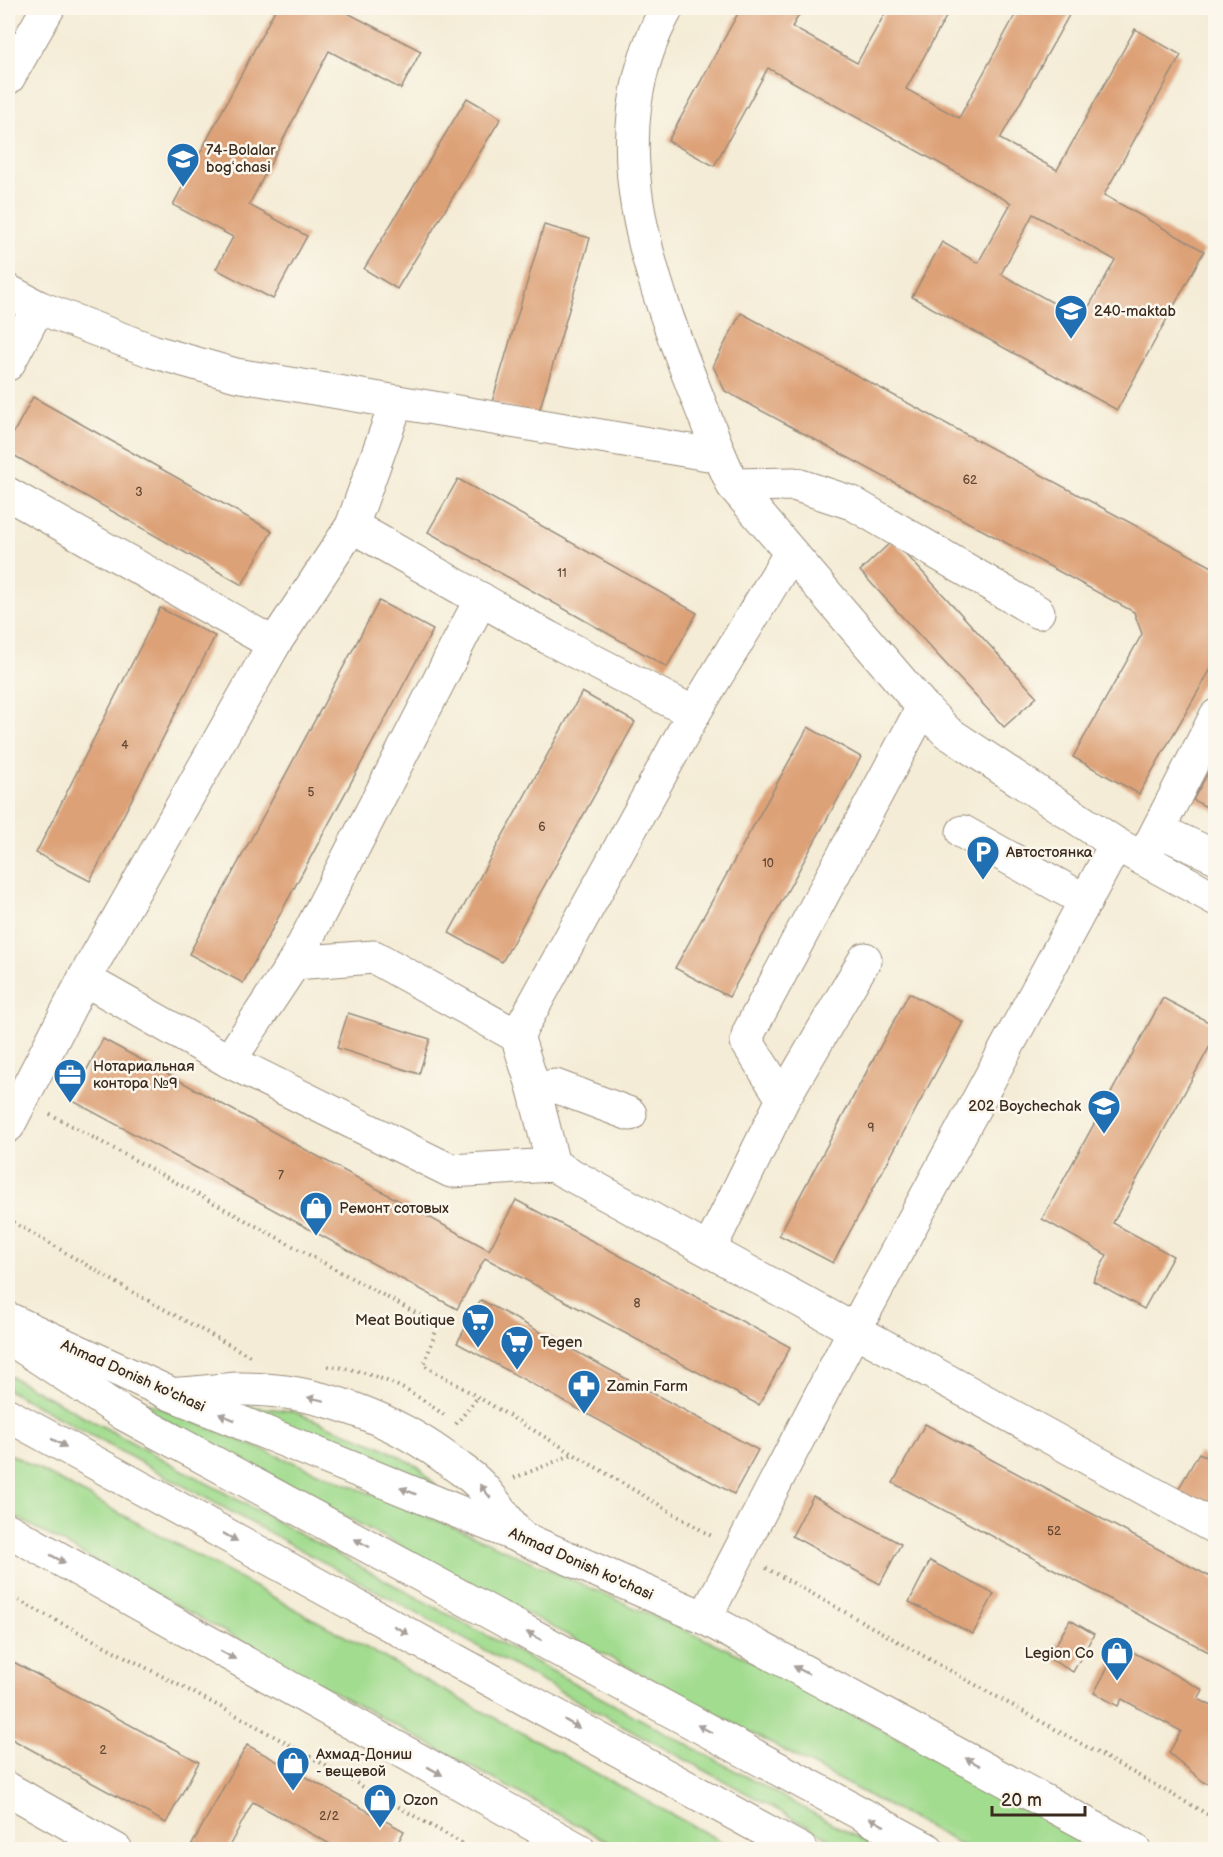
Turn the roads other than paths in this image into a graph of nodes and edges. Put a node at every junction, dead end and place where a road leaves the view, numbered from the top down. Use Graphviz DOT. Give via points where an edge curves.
graph roads {
  1 [pos="48,8"];
  2 [pos="667,8"];
  3 [pos="8,78"];
  4 [pos="8,291"];
  5 [pos="38,307"];
  6 [pos="8,364"];
  7 [pos="396,404"];
  8 [pos="720,456"];
  9 [pos="733,485"];
  10 [pos="8,494"];
  11 [pos="351,526"];
  12 [pos="790,554"];
  13 [pos="481,599"];
  14 [pos="1038,612"];
  15 [pos="274,644"];
  16 [pos="923,707"];
  17 [pos="694,713"];
  18 [pos="1215,716"];
  19 [pos="1158,830"];
  20 [pos="963,832"];
  21 [pos="1129,852"];
  22 [pos="1215,857"];
  23 [pos="1215,899"];
  24 [pos="1086,901"];
  25 [pos="865,959"];
  26 [pos="294,963"];
  27 [pos="84,979"];
  28 [pos="517,1035"];
  29 [pos="229,1061"];
  30 [pos="534,1089"];
  31 [pos="783,1099"];
  32 [pos="14,1112"];
  33 [pos="630,1114"];
  34 [pos="553,1165"];
  35 [pos="710,1250"];
  36 [pos="8,1319"];
  37 [pos="854,1332"];
  38 [pos="8,1337"];
  39 [pos="171,1394"];
  40 [pos="8,1415"];
  41 [pos="1215,1528"];
  42 [pos="8,1530"];
  43 [pos="520,1537"];
  44 [pos="705,1618"];
  45 [pos="8,1790"];
  46 [pos="116,1850"];
  47 [pos="579,1850"];
  48 [pos="801,1850"];
  49 [pos="928,1850"];
  50 [pos="1135,1850"];
  1 -- 3 [label="street"];
  2 -- 8 [label="street" via="642,75 632,146 634,192 650,264"];
  4 -- 5 [label="street"];
  5 -- 6 [label="street"];
  5 -- 7 [label="street" via="152,351 236,375"];
  7 -- 8 [label="street"];
  7 -- 11 [label="street"];
  8 -- 9 [label="street"];
  9 -- 12 [label="street"];
  9 -- 14 [label="street" via="794,484 852,503"];
  10 -- 15 [label="street"];
  11 -- 13 [label="street"];
  11 -- 15 [label="street"];
  12 -- 16 [label="street"];
  12 -- 17 [label="street"];
  13 -- 17 [label="street"];
  13 -- 26 [label="street"];
  15 -- 27 [label="street"];
  16 -- 21 [label="street" via="947,732"];
  16 -- 31 [label="street" via="749,1032 747,1042"];
  17 -- 28 [label="street"];
  18 -- 19 [label="street"];
  19 -- 21 [label="street"];
  19 -- 22 [label="street"];
  20 -- 24 [label="street"];
  21 -- 23 [label="street"];
  21 -- 24 [label="street"];
  24 -- 37 [label="street"];
  25 -- 31 [label="street"];
  26 -- 28 [label="street" via="374,957"];
  26 -- 29 [label="street"];
  27 -- 29 [label="street"];
  27 -- 32 [label="street"];
  28 -- 30 [label="street"];
  29 -- 34 [label="street" via="451,1172"];
  30 -- 33 [label="street" via="555,1086"];
  30 -- 34 [label="street"];
  31 -- 35 [label="street"];
  34 -- 35 [label="street"];
  35 -- 37 [label="street"];
  36 -- 39 [label="street, Ahmad Donish ko'chasi"];
  37 -- 41 [label="street"];
  37 -- 44 [label="street"];
  49 -- 38 [label="street, Ahmad Donish ko'chasi, one-way" via="124,1414"];
  43 -- 39 [label="street, Ahmad Donish ko'chasi, one-way"];
  43 -- 39 [label="street, one-way" via="479,1484 437,1451 369,1414 282,1392 239,1389"];
  40 -- 48 [label="street, one-way"];
  42 -- 47 [label="street, one-way"];
  43 -- 44 [label="street, Ahmad Donish ko'chasi"];
  50 -- 44 [label="street, Ahmad Donish ko'chasi, one-way"];
  45 -- 46 [label="street"];
}
